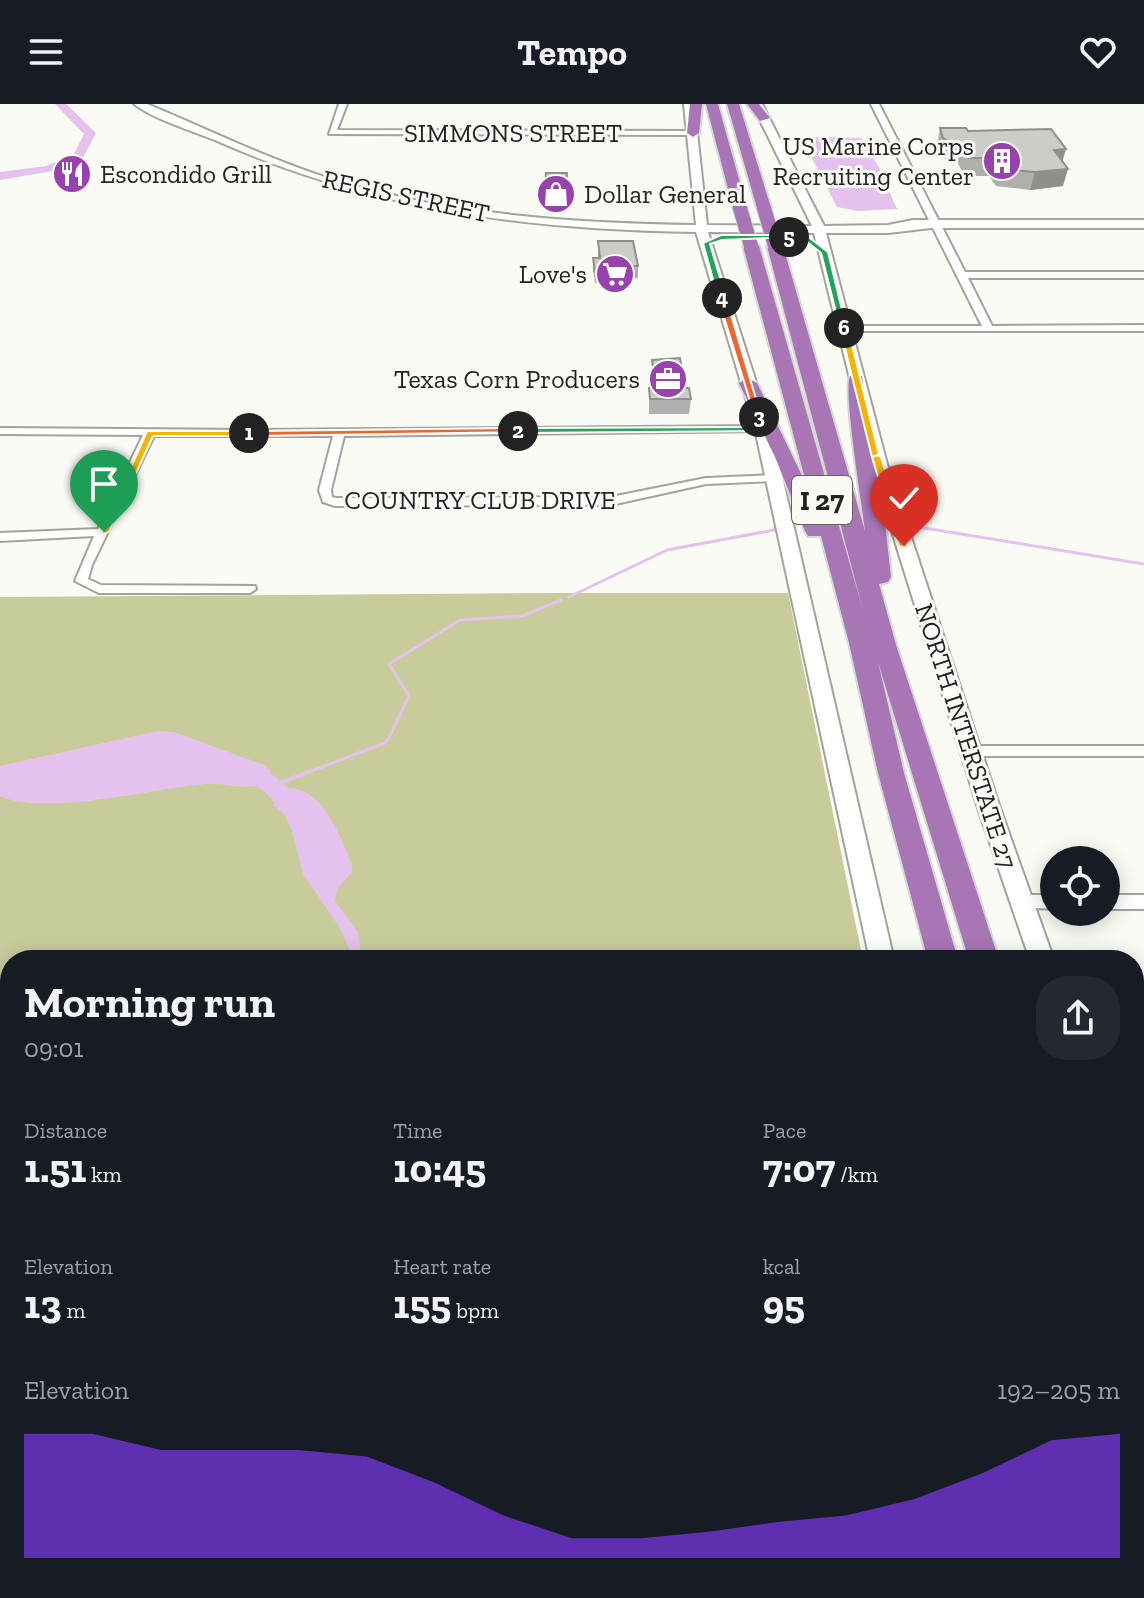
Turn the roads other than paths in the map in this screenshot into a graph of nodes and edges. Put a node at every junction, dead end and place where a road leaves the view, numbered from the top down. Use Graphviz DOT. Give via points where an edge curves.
graph roads {
  1 [pos="139,104"];
  2 [pos="343,104"];
  3 [pos="689,104"];
  4 [pos="696,104"];
  5 [pos="712,104"];
  6 [pos="733,104"];
  7 [pos="875,104"];
  8 [pos="758,109"];
  9 [pos="693,133"];
  10 [pos="815,221"];
  11 [pos="1144,224"];
  12 [pos="933,225"];
  13 [pos="701,226"];
  14 [pos="824,252"];
  15 [pos="963,275"];
  16 [pos="1144,275"];
  17 [pos="1144,328"];
  18 [pos="844,329"];
  19 [pos="989,329"];
  20 [pos="856,380"];
  21 [pos="748,383"];
  22 [pos="763,429"];
  23 [pos="0,431"];
  24 [pos="150,433"];
  25 [pos="339,433"];
  26 [pos="774,478"];
  27 [pos="104,532"];
  28 [pos="0,537"];
  29 [pos="250,589"];
  30 [pos="884,645"];
  31 [pos="970,751"];
  32 [pos="1144,751"];
  33 [pos="887,756"];
  34 [pos="1021,902"];
  35 [pos="1040,902"];
  36 [pos="1120,902"];
  37 [pos="1144,902"];
  38 [pos="880,950"];
  39 [pos="940,950"];
  40 [pos="981,950"];
  41 [pos="1038,950"];
  1 -- 13 [label="main road, REGIS STREET" via="296,171 375,195 492,216"];
  2 -- 9 [label="street, SIMMONS STREET" via="332,132"];
  3 -- 9 [label="main road"];
  4 -- 9 [label="highway"];
  5 -- 33 [label="highway, I 27, bridge" via="868,669"];
  6 -- 30 [label="highway, I 27, bridge"];
  7 -- 12 [label="street"];
  8 -- 10 [label="main road, NORTH INTERSTATE 27"];
  9 -- 13 [label="main road"];
  10 -- 12 [label="main road"];
  10 -- 13 [label="main road, REGIS STREET"];
  10 -- 13 [label="main road" via="793,216 721,217"];
  10 -- 14 [label="main road, NORTH INTERSTATE 27"];
  11 -- 12 [label="main road"];
  12 -- 15 [label="street"];
  13 -- 14 [label="main road" via="721,237 800,238"];
  13 -- 21 [label="main road"];
  14 -- 18 [label="main road, NORTH INTERSTATE 27"];
  15 -- 16 [label="street"];
  15 -- 19 [label="street"];
  17 -- 19 [label="street"];
  18 -- 19 [label="street"];
  18 -- 20 [label="main road, NORTH INTERSTATE 27"];
  20 -- 30 [label="highway" via="886,615"];
  20 -- 31 [label="main road, NORTH INTERSTATE 27"];
  21 -- 22 [label="main road"];
  21 -- 33 [label="highway" via="812,519"];
  22 -- 25 [label="street"];
  22 -- 26 [label="main road"];
  23 -- 24 [label="street"];
  24 -- 25 [label="street"];
  24 -- 27 [label="street"];
  25 -- 26 [label="street, COUNTRY CLUB DRIVE" via="325,490 327,499 345,503 611,501 706,481"];
  26 -- 38 [label="main road"];
  27 -- 28 [label="street"];
  27 -- 29 [label="street" via="82,578 87,586"];
  30 -- 40 [label="highway, I 27"];
  31 -- 32 [label="street"];
  31 -- 34 [label="main road, NORTH INTERSTATE 27"];
  33 -- 39 [label="highway, I 27"];
  34 -- 35 [label="street"];
  34 -- 41 [label="main road, NORTH INTERSTATE 27"];
  36 -- 37 [label="street"];
}
